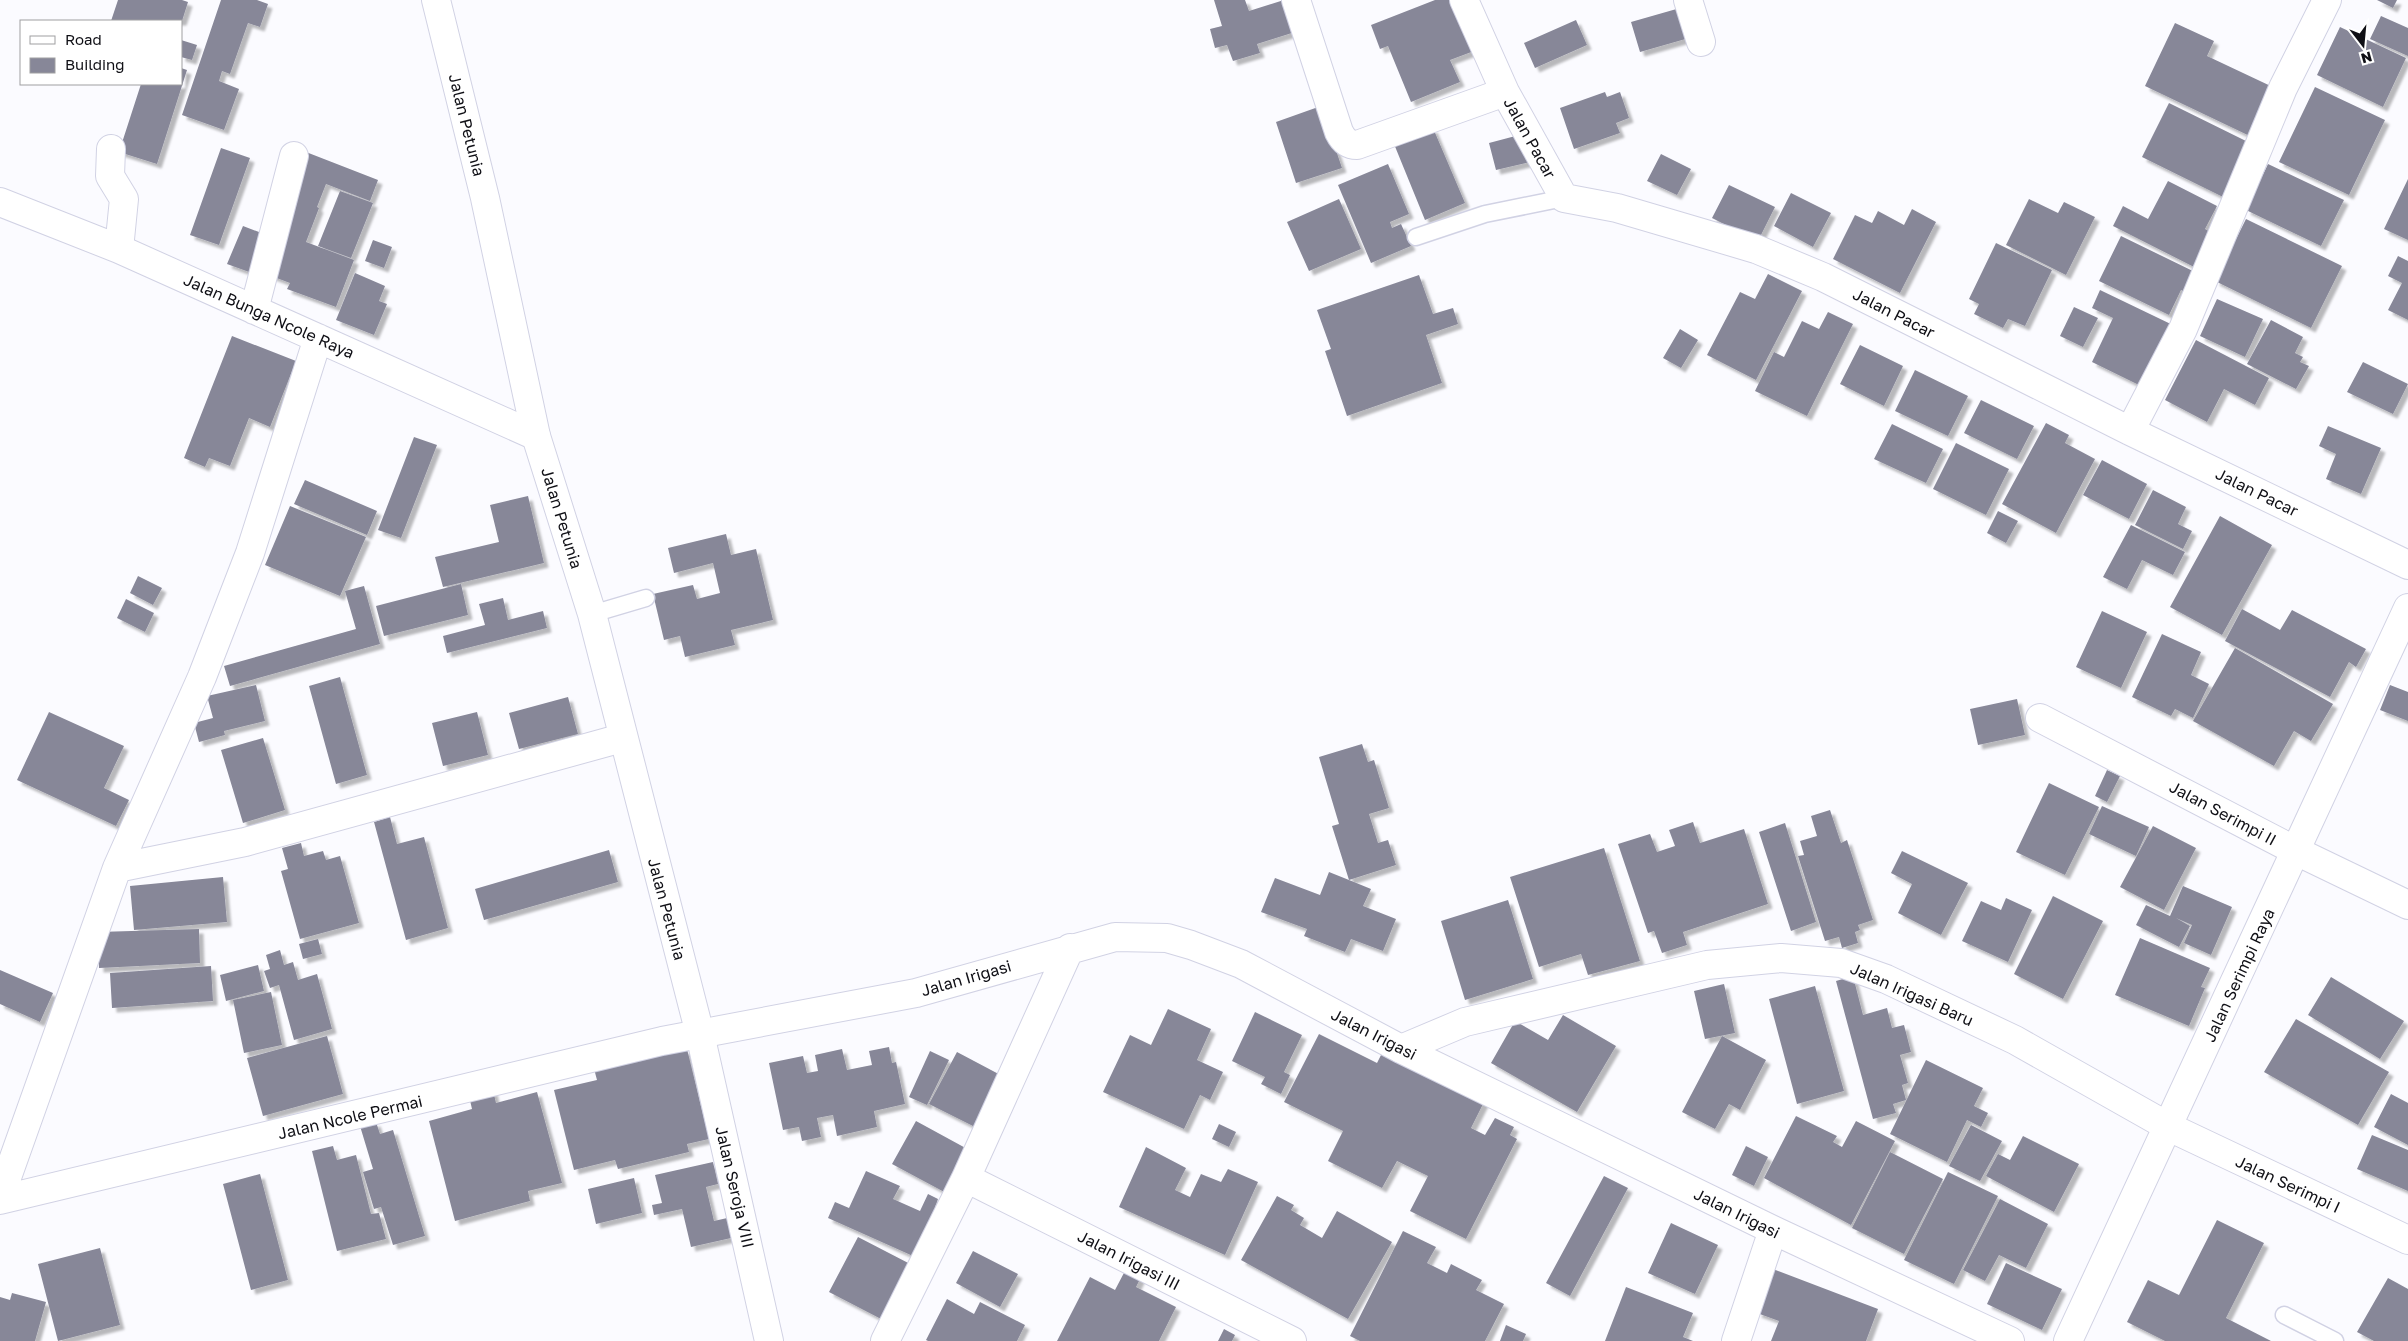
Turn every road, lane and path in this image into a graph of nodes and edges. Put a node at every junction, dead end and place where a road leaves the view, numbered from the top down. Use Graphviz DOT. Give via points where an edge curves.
graph roads {
  1 [pos="436,0"];
  2 [pos="1296,0"];
  3 [pos="1464,0"];
  4 [pos="1688,0"];
  5 [pos="2327,0"];
  6 [pos="1701,42"];
  7 [pos="1505,92"];
  8 [pos="111,149"];
  9 [pos="294,156"];
  10 [pos="1564,198"];
  11 [pos="0,202"];
  12 [pos="1416,237"];
  13 [pos="119,249"];
  14 [pos="254,310"];
  15 [pos="318,338"];
  16 [pos="2130,431"];
  17 [pos="536,436"];
  18 [pos="2408,565"];
  19 [pos="646,598"];
  20 [pos="2408,608"];
  21 [pos="592,614"];
  22 [pos="2040,718"];
  23 [pos="622,738"];
  24 [pos="2296,851"];
  25 [pos="117,868"];
  26 [pos="2408,905"];
  27 [pos="1070,948"];
  28 [pos="700,1034"];
  29 [pos="1401,1048"];
  30 [pos="2169,1127"];
  31 [pos="966,1178"];
  32 [pos="0,1198"];
  33 [pos="1773,1230"];
  34 [pos="2408,1240"];
  35 [pos="2284,1315"];
  36 [pos="769,1341"];
  37 [pos="885,1341"];
  38 [pos="1292,1341"];
  39 [pos="1736,1341"];
  40 [pos="2010,1341"];
  41 [pos="2068,1341"];
  42 [pos="2335,1341"];
  1 -- 17 [label="street, Jalan Petunia" via="485,198"];
  2 -- 7 [label="street" via="1339,132 1351,145"];
  3 -- 7 [label="street, Jalan Pacar"];
  4 -- 6 [label="street"];
  5 -- 16 [label="street" via="2283,88 2183,329"];
  7 -- 10 [label="street, Jalan Pacar"];
  8 -- 13 [label="street" via="110,176 124,199"];
  9 -- 14 [label="street"];
  10 -- 12 [label="lane" via="1485,214"];
  10 -- 16 [label="street, Jalan Pacar" via="1616,208 1756,249 1823,277"];
  11 -- 13 [label="street, Jalan Bunga Ncole Raya"];
  13 -- 14 [label="street, Jalan Bunga Ncole Raya"];
  14 -- 15 [label="street, Jalan Bunga Ncole Raya"];
  15 -- 17 [label="street, Jalan Bunga Ncole Raya"];
  15 -- 25 [label="street" via="250,553 202,676"];
  16 -- 18 [label="street, Jalan Pacar"];
  17 -- 21 [label="street, Jalan Petunia"];
  19 -- 21 [label="lane"];
  20 -- 24 [label="street, Jalan Serimpi Raya"];
  21 -- 23 [label="street, Jalan Petunia"];
  22 -- 24 [label="street, Jalan Serimpi II"];
  23 -- 25 [label="street" via="245,842"];
  23 -- 28 [label="street, Jalan Petunia"];
  24 -- 26 [label="street, Jalan Serimpi II"];
  24 -- 30 [label="street, Jalan Serimpi Raya"];
  25 -- 32 [label="street"];
  27 -- 28 [label="street, Jalan Irigasi" via="916,993"];
  27 -- 29 [label="street, Jalan Irigasi" via="1115,937 1166,938 1191,945 1241,964"];
  27 -- 31 [label="street"];
  28 -- 32 [label="street, Jalan Ncole Permai"];
  28 -- 36 [label="street, Jalan Seroja VIII"];
  29 -- 30 [label="street, Jalan Irigasi Baru" via="1465,1022 1708,965 1781,958 1841,963 1886,979 2015,1040"];
  29 -- 33 [label="street, Jalan Irigasi"];
  30 -- 34 [label="street, Jalan Serimpi I"];
  30 -- 41 [label="street, Jalan Serimpi Raya"];
  31 -- 37 [label="street"];
  31 -- 38 [label="street, Jalan Irigasi III"];
  33 -- 39 [label="street"];
  33 -- 40 [label="street, Jalan Irigasi"];
  35 -- 42 [label="lane"];
}
